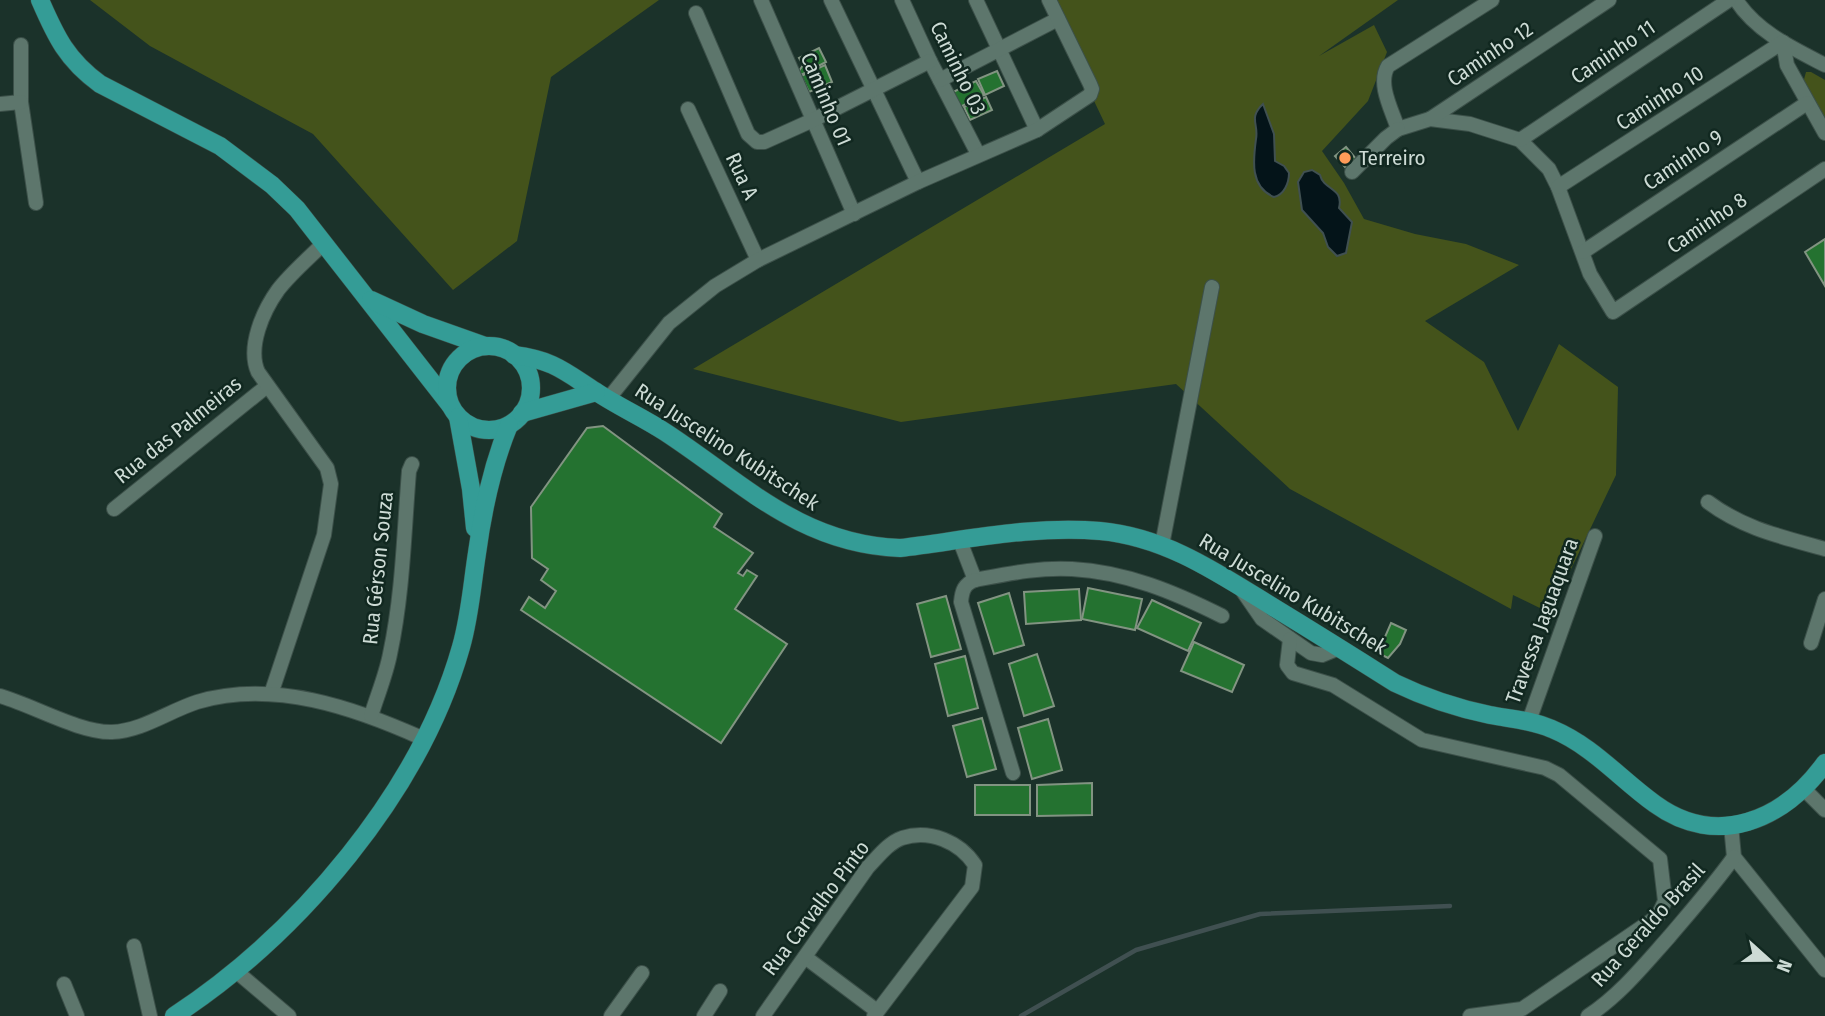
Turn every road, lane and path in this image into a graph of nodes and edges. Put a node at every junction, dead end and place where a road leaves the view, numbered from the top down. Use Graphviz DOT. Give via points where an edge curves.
graph roads {
  1 [pos="40,0"];
  2 [pos="761,0"];
  3 [pos="831,0"];
  4 [pos="902,0"];
  5 [pos="976,0"];
  6 [pos="1049,0"];
  7 [pos="1492,0"];
  8 [pos="1609,0"];
  9 [pos="1728,0"];
  10 [pos="1735,0"];
  11 [pos="696,13"];
  12 [pos="1058,19"];
  13 [pos="1783,43"];
  14 [pos="21,45"];
  15 [pos="998,48"];
  16 [pos="930,61"];
  17 [pos="1825,65"];
  18 [pos="940,80"];
  19 [pos="873,90"];
  20 [pos="21,102"];
  21 [pos="1807,103"];
  22 [pos="0,104"];
  23 [pos="688,109"];
  24 [pos="1430,119"];
  25 [pos="813,120"];
  26 [pos="1398,129"];
  27 [pos="1037,130"];
  28 [pos="1825,133"];
  29 [pos="1520,140"];
  30 [pos="978,154"];
  31 [pos="1825,169"];
  32 [pos="1352,172"];
  33 [pos="918,182"];
  34 [pos="1559,187"];
  35 [pos="36,203"];
  36 [pos="854,214"];
  37 [pos="324,243"];
  38 [pos="1583,253"];
  39 [pos="758,260"];
  40 [pos="1212,287"];
  41 [pos="367,298"];
  42 [pos="485,346"];
  43 [pos="514,355"];
  44 [pos="267,386"];
  45 [pos="603,395"];
  46 [pos="454,411"];
  47 [pos="516,419"];
  48 [pos="412,464"];
  49 [pos="1708,502"];
  50 [pos="114,509"];
  51 [pos="1595,536"];
  52 [pos="960,541"];
  53 [pos="1162,545"];
  54 [pos="1825,549"];
  55 [pos="477,553"];
  56 [pos="975,580"];
  57 [pos="1239,586"];
  58 [pos="1825,599"];
  59 [pos="1222,615"];
  60 [pos="1290,639"];
  61 [pos="1811,643"];
  62 [pos="1339,648"];
  63 [pos="271,694"];
  64 [pos="0,696"];
  65 [pos="371,716"];
  66 [pos="1529,721"];
  67 [pos="424,739"];
  68 [pos="1825,763"];
  69 [pos="1013,773"];
  70 [pos="1804,789"];
  71 [pos="1825,810"];
  72 [pos="1731,825"];
  73 [pos="1734,857"];
  74 [pos="134,946"];
  75 [pos="804,957"];
  76 [pos="1825,970"];
  77 [pos="237,972"];
  78 [pos="642,973"];
  79 [pos="64,984"];
  80 [pos="720,991"];
  81 [pos="876,1013"];
  82 [pos="77,1016"];
  83 [pos="150,1016"];
  84 [pos="174,1016"];
  85 [pos="289,1016"];
  86 [pos="611,1016"];
  87 [pos="704,1016"];
  88 [pos="763,1016"];
  89 [pos="1470,1016"];
  90 [pos="1588,1016"];
  1 -- 37 [label="main road" via="56,38 82,71 220,146 285,197"];
  2 -- 25 [label="street, Caminho 01"];
  3 -- 19 [label="street"];
  4 -- 16 [label="street, Caminho 03"];
  5 -- 15 [label="street"];
  6 -- 12 [label="street"];
  7 -- 26 [label="street" via="1388,66 1384,83"];
  8 -- 24 [label="street, Caminho 12"];
  9 -- 29 [label="street, Caminho 11"];
  10 -- 13 [label="street" via="1758,26"];
  11 -- 25 [label="street" via="751,139 764,142"];
  12 -- 15 [label="street"];
  12 -- 27 [label="street" via="1092,89 1069,111"];
  13 -- 17 [label="street"];
  13 -- 21 [label="street" via="1787,65"];
  13 -- 34 [label="street, Caminho 10"];
  14 -- 20 [label="street"];
  15 -- 18 [label="street"];
  15 -- 27 [label="street"];
  16 -- 18 [label="street, Caminho 03"];
  16 -- 19 [label="street"];
  18 -- 30 [label="street, Caminho 03"];
  19 -- 25 [label="street"];
  19 -- 33 [label="street"];
  20 -- 22 [label="street"];
  20 -- 35 [label="street"];
  21 -- 28 [label="street"];
  21 -- 38 [label="street, Caminho 9"];
  23 -- 39 [label="street, Rua A"];
  24 -- 26 [label="street"];
  24 -- 29 [label="street" via="1470,124"];
  25 -- 36 [label="street, Caminho 01"];
  26 -- 32 [label="street"];
  27 -- 30 [label="street"];
  29 -- 34 [label="street" via="1549,169"];
  30 -- 33 [label="street"];
  31 -- 38 [label="street, Caminho 8" via="1613,312"];
  33 -- 36 [label="street"];
  34 -- 38 [label="street"];
  36 -- 39 [label="street"];
  37 -- 41 [label="main road"];
  37 -- 44 [label="street" via="279,289 263,320 254,363"];
  39 -- 45 [label="street" via="715,286 669,323"];
  40 -- 53 [label="street"];
  41 -- 42 [label="main road"];
  41 -- 46 [label="main road"];
  42 -- 43 [label="main road"];
  42 -- 46 [label="main road" via="457,360 449,374 446,389"];
  43 -- 45 [label="main road, Rua Juscelino Kubitschek" via="558,366"];
  43 -- 47 [label="main road" via="523,364 530,389"];
  44 -- 50 [label="street, Rua das Palmeiras"];
  44 -- 63 [label="street, Rua das Palmeiras" via="327,468 331,484 324,535"];
  45 -- 47 [label="main road"];
  45 -- 52 [label="main road, Rua Juscelino Kubitschek" via="665,432 756,497 817,531 876,547"];
  46 -- 47 [label="main road" via="469,426 482,430 496,430"];
  46 -- 55 [label="main road" via="471,489"];
  47 -- 55 [label="main road" via="491,475"];
  48 -- 65 [label="street, Rua Gérson Souza" via="396,624"];
  49 -- 54 [label="street" via="1759,531"];
  51 -- 66 [label="street, Travessa Jaguaquara"];
  52 -- 53 [label="main road, Rua Juscelino Kubitschek" via="1066,530 1102,531"];
  52 -- 56 [label="street"];
  53 -- 57 [label="main road, Rua Juscelino Kubitschek"];
  55 -- 67 [label="main road" via="461,646"];
  56 -- 59 [label="street" via="1072,568 1123,576"];
  56 -- 69 [label="street" via="964,587 961,602"];
  57 -- 60 [label="street" via="1262,619"];
  57 -- 62 [label="main road, Rua Juscelino Kubitschek"];
  58 -- 61 [label="street"];
  60 -- 62 [label="street" via="1315,655"];
  60 -- 89 [label="street" via="1287,665 1293,673 1333,685 1423,740 1559,775 1660,859 1665,901 1658,916 1522,1009"];
  62 -- 66 [label="main road, Rua Juscelino Kubitschek" via="1429,699"];
  63 -- 64 [label="street" via="220,696 140,726 110,732"];
  63 -- 65 [label="street"];
  65 -- 67 [label="street"];
  66 -- 72 [label="main road, Rua Juscelino Kubitschek" via="1582,744 1673,814 1709,825"];
  67 -- 77 [label="main road" via="373,826 308,901"];
  68 -- 70 [label="main road, Rua Juscelino Kubitschek"];
  70 -- 71 [label="street"];
  70 -- 72 [label="main road, Rua Juscelino Kubitschek" via="1767,815"];
  72 -- 73 [label="street"];
  73 -- 76 [label="street"];
  73 -- 90 [label="street, Rua Geraldo Brasil" via="1642,967"];
  74 -- 83 [label="street"];
  75 -- 81 [label="street"];
  75 -- 81 [label="street, Rua Carvalho Pinto" via="868,867 902,838 948,840 967,852 975,865 972,887"];
  75 -- 88 [label="street, Rua Carvalho Pinto"];
  77 -- 84 [label="main road"];
  77 -- 85 [label="street"];
  78 -- 86 [label="street"];
  79 -- 82 [label="street"];
  80 -- 87 [label="street"];
}
